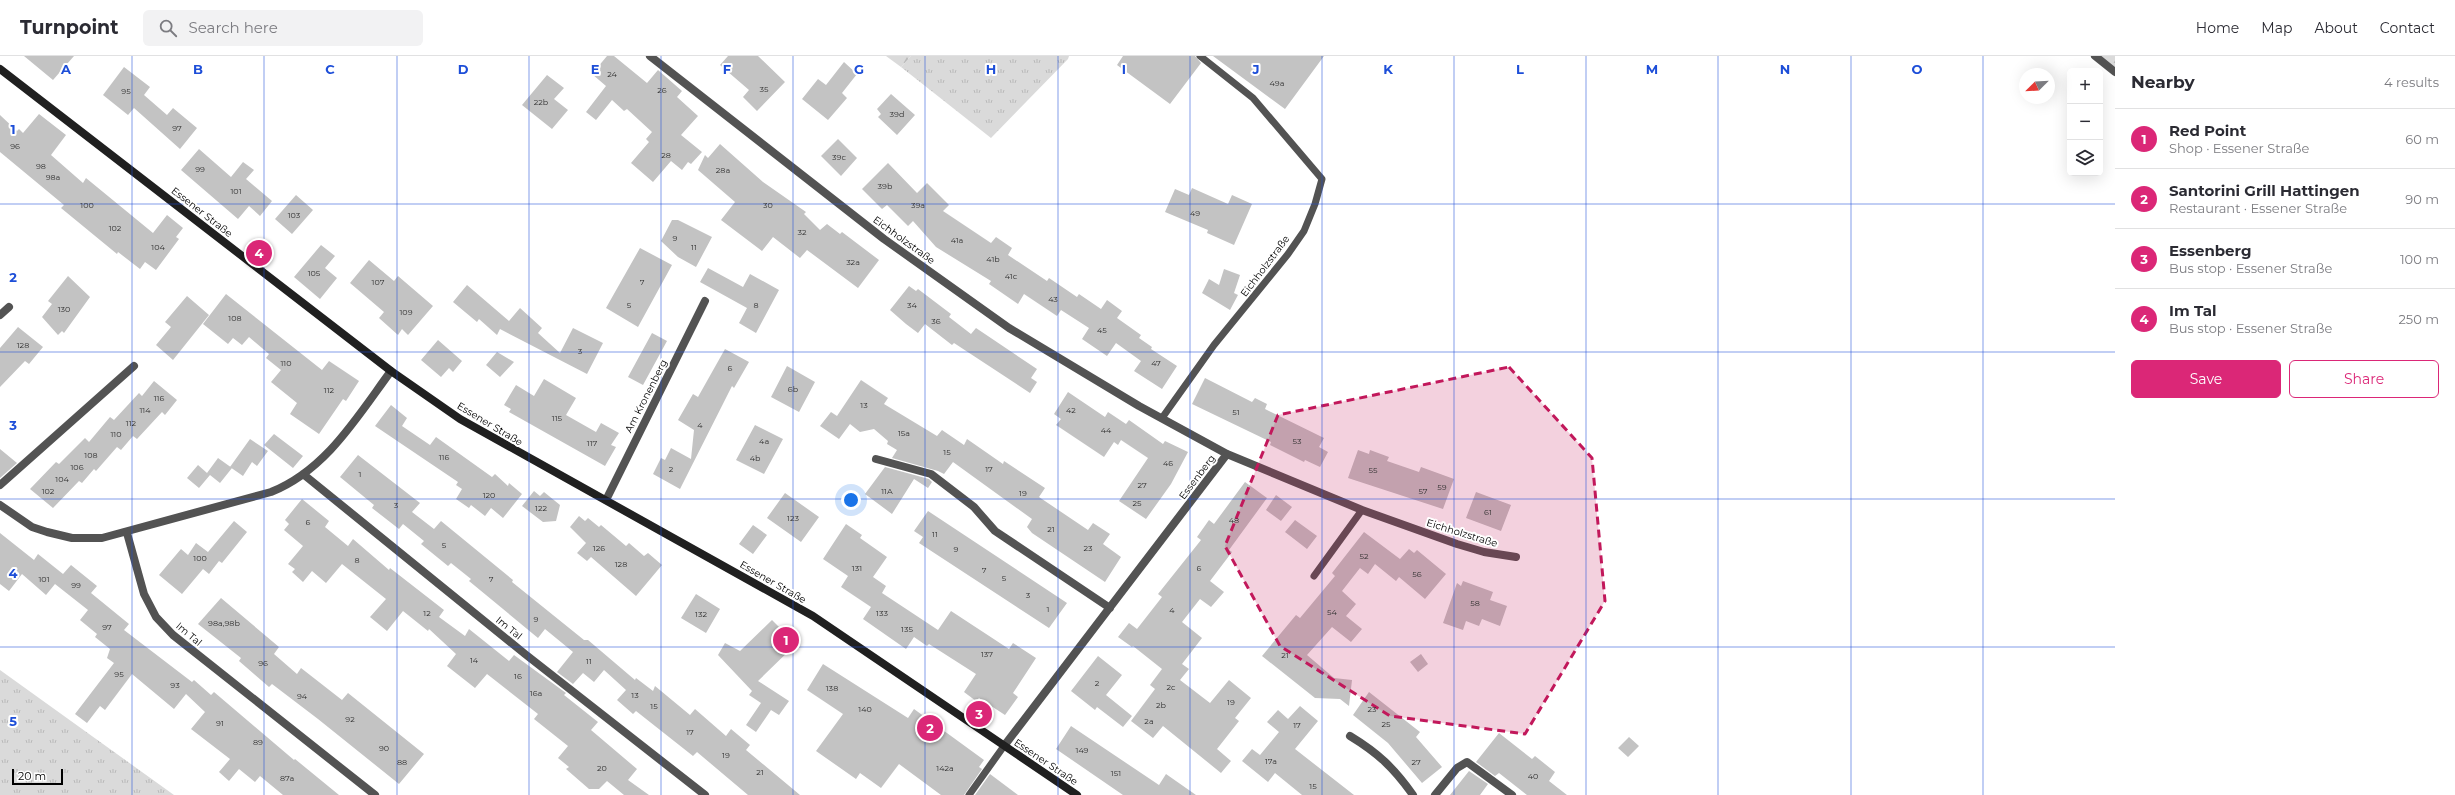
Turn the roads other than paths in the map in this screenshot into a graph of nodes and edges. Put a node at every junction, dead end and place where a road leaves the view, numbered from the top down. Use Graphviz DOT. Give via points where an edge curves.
graph roads {
  1 [pos="650,56"];
  2 [pos="1200,56"];
  3 [pos="2094,56"];
  4 [pos="0,69"];
  5 [pos="2115,72"];
  6 [pos="705,301"];
  7 [pos="9,307"];
  8 [pos="0,315"];
  9 [pos="134,366"];
  10 [pos="391,371"];
  11 [pos="1162,418"];
  12 [pos="1228,454"];
  13 [pos="876,459"];
  14 [pos="303,474"];
  15 [pos="0,485"];
  16 [pos="606,500"];
  17 [pos="0,505"];
  18 [pos="1362,510"];
  19 [pos="127,533"];
  20 [pos="1516,557"];
  21 [pos="1314,576"];
  22 [pos="1110,608"];
  23 [pos="1350,736"];
  24 [pos="1004,746"];
  25 [pos="375,795"];
  26 [pos="705,795"];
  27 [pos="969,795"];
  28 [pos="1077,795"];
  29 [pos="1413,795"];
  30 [pos="1435,795"];
  31 [pos="1512,795"];
  1 -- 11 [label="street, Eichholzstraße" via="884,239 1008,328"];
  2 -- 11 [label="lane, Eichholzstraße" via="1253,98 1322,179 1304,231 1214,345"];
  3 -- 5 [label="street"];
  4 -- 10 [label="street, Essener Straße"];
  6 -- 16 [label="street, Am Kronenberg"];
  7 -- 8 [label="street"];
  9 -- 15 [label="street"];
  10 -- 14 [label="street" via="346,433 326,456"];
  10 -- 16 [label="street, Essener Straße" via="466,422"];
  11 -- 12 [label="street, Eichholzstraße"];
  12 -- 18 [label="street, Eichholzstraße"];
  12 -- 22 [label="street, Essenberg"];
  13 -- 22 [label="street" via="931,474 974,507 995,531"];
  14 -- 19 [label="street" via="288,485 271,492"];
  14 -- 26 [label="street, Im Tal" via="525,654"];
  16 -- 24 [label="street, Essener Straße" via="813,616"];
  17 -- 19 [label="street" via="32,527 46,532 86,539"];
  18 -- 20 [label="street, Eichholzstraße" via="1457,544 1484,552"];
  18 -- 21 [label="lane"];
  19 -- 25 [label="street, Im Tal" via="144,594 156,617 173,635"];
  22 -- 24 [label="street, Essenberg"];
  23 -- 29 [label="street" via="1375,751 1389,764"];
  24 -- 27 [label="lane, Essener Straße"];
  24 -- 28 [label="street, Essener Straße"];
  30 -- 31 [label="street" via="1457,768 1467,762"];
}
